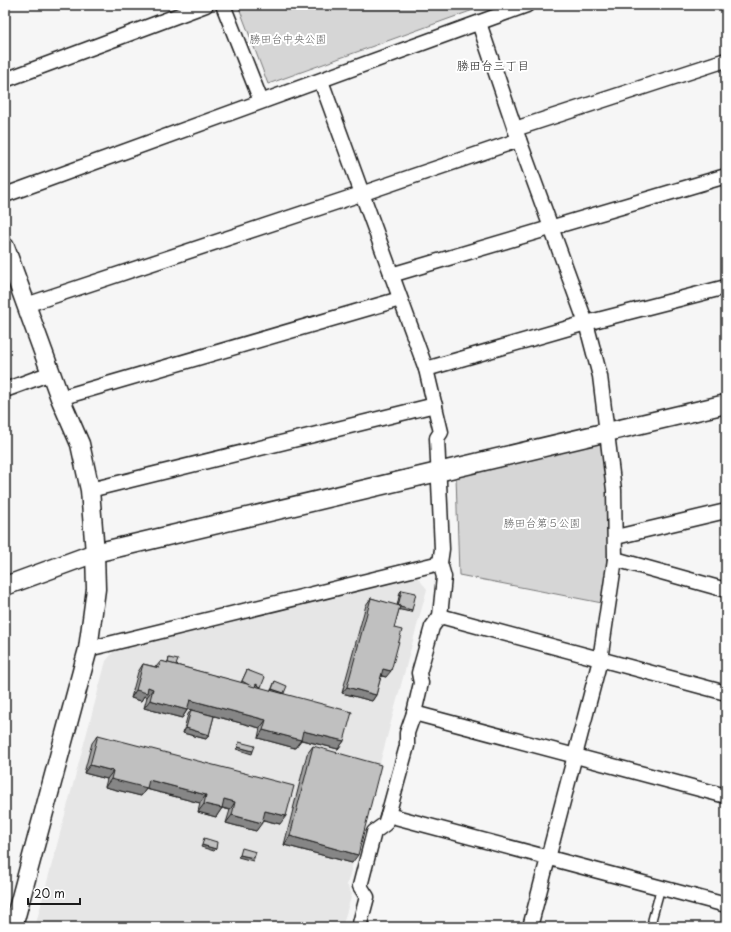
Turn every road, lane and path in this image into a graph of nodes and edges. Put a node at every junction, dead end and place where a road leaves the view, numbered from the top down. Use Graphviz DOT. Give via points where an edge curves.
graph roads {
  1 [pos="206,5"];
  2 [pos="223,5"];
  3 [pos="528,5"];
  4 [pos="479,23"];
  5 [pos="726,60"];
  6 [pos="5,80"];
  7 [pos="321,81"];
  8 [pos="261,101"];
  9 [pos="517,134"];
  10 [pos="726,176"];
  11 [pos="362,194"];
  12 [pos="5,195"];
  13 [pos="551,227"];
  14 [pos="5,247"];
  15 [pos="391,275"];
  16 [pos="726,287"];
  17 [pos="400,299"];
  18 [pos="26,305"];
  19 [pos="586,323"];
  20 [pos="426,369"];
  21 [pos="51,373"];
  22 [pos="5,390"];
  23 [pos="60,398"];
  24 [pos="726,404"];
  25 [pos="435,405"];
  26 [pos="608,432"];
  27 [pos="440,471"];
  28 [pos="90,490"];
  29 [pos="726,511"];
  30 [pos="616,537"];
  31 [pos="96,553"];
  32 [pos="615,559"];
  33 [pos="440,563"];
  34 [pos="5,586"];
  35 [pos="726,590"];
  36 [pos="440,616"];
  37 [pos="88,649"];
  38 [pos="600,660"];
  39 [pos="726,693"];
  40 [pos="414,713"];
  41 [pos="574,756"];
  42 [pos="726,796"];
  43 [pos="388,815"];
  44 [pos="549,858"];
  45 [pos="661,888"];
  46 [pos="726,905"];
  47 [pos="13,927"];
  48 [pos="359,927"];
  49 [pos="530,927"];
  50 [pos="655,927"];
  1 -- 6 [label="street"];
  2 -- 8 [label="street"];
  3 -- 4 [label="street"];
  4 -- 7 [label="street"];
  4 -- 9 [label="street"];
  5 -- 9 [label="street"];
  7 -- 8 [label="street"];
  7 -- 11 [label="street"];
  8 -- 12 [label="street"];
  9 -- 11 [label="street"];
  9 -- 13 [label="street"];
  10 -- 13 [label="street"];
  11 -- 15 [label="street"];
  11 -- 18 [label="street"];
  13 -- 15 [label="street"];
  13 -- 19 [label="street"];
  14 -- 18 [label="street"];
  15 -- 17 [label="street"];
  16 -- 19 [label="street"];
  17 -- 20 [label="street"];
  17 -- 23 [label="street"];
  18 -- 21 [label="street"];
  19 -- 20 [label="street"];
  19 -- 26 [label="street" via="600,376"];
  20 -- 25 [label="street"];
  21 -- 22 [label="street"];
  21 -- 23 [label="street"];
  23 -- 28 [label="street" via="80,444"];
  24 -- 26 [label="street"];
  25 -- 27 [label="street" via="441,432 437,438"];
  25 -- 28 [label="street"];
  26 -- 27 [label="street"];
  26 -- 30 [label="street"];
  27 -- 31 [label="street"];
  27 -- 33 [label="street"];
  28 -- 31 [label="street"];
  29 -- 30 [label="street"];
  30 -- 32 [label="street"];
  31 -- 34 [label="street"];
  31 -- 37 [label="street" via="96,589"];
  32 -- 35 [label="street"];
  32 -- 38 [label="street"];
  33 -- 36 [label="street" via="444,577"];
  33 -- 37 [label="street"];
  36 -- 38 [label="street"];
  36 -- 40 [label="street" via="432,627 418,673 421,682"];
  37 -- 47 [label="street"];
  38 -- 39 [label="street"];
  38 -- 41 [label="street"];
  40 -- 41 [label="street"];
  40 -- 43 [label="street"];
  41 -- 42 [label="street"];
  41 -- 44 [label="street"];
  43 -- 44 [label="street"];
  43 -- 48 [label="street" via="385,824 374,832 360,886 367,897"];
  44 -- 45 [label="street"];
  44 -- 49 [label="street"];
  45 -- 46 [label="street"];
  45 -- 50 [label="lane" via="652,920"];
}
